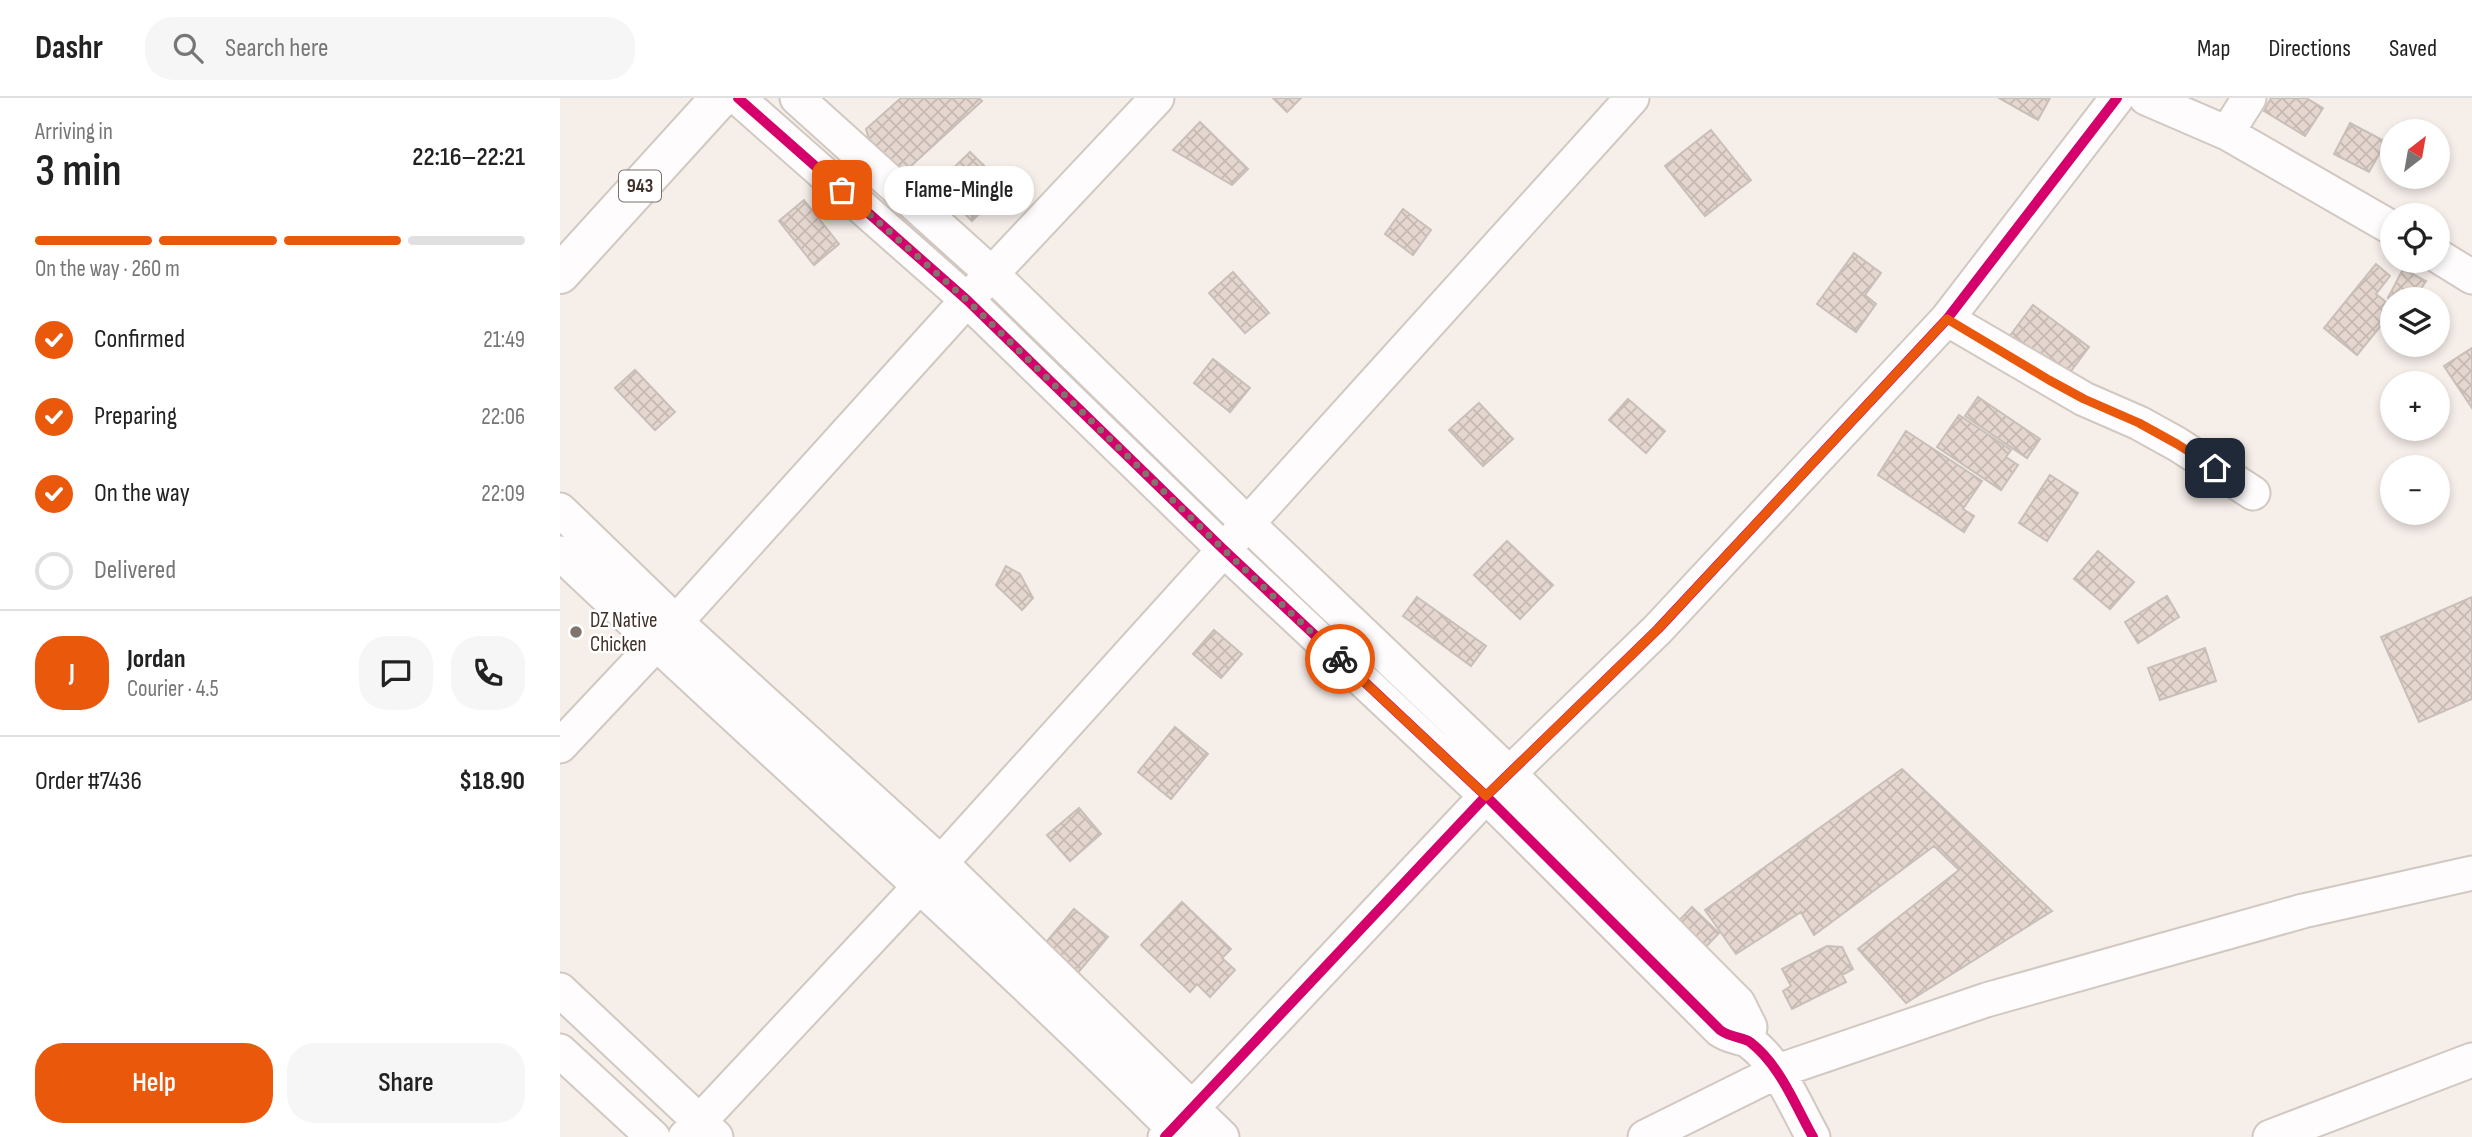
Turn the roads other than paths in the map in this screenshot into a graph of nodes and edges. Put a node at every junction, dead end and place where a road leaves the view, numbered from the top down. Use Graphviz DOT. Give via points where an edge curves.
graph roads {
  1 [pos="720,98"];
  2 [pos="738,98"];
  3 [pos="797,98"];
  4 [pos="1157,98"];
  5 [pos="1632,98"];
  6 [pos="2117,98"];
  7 [pos="2146,98"];
  8 [pos="2249,98"];
  9 [pos="2227,132"];
  10 [pos="2380,221"];
  11 [pos="2450,263"];
  12 [pos="992,273"];
  13 [pos="560,274"];
  14 [pos="2472,276"];
  15 [pos="967,300"];
  16 [pos="1947,319"];
  17 [pos="2253,493"];
  18 [pos="560,510"];
  19 [pos="1247,523"];
  20 [pos="1223,549"];
  21 [pos="560,553"];
  22 [pos="666,633"];
  23 [pos="560,746"];
  24 [pos="1509,773"];
  25 [pos="1486,796"];
  26 [pos="2472,873"];
  27 [pos="931,874"];
  28 [pos="560,990"];
  29 [pos="1748,1040"];
  30 [pos="560,1051"];
  31 [pos="2472,1060"];
  32 [pos="1778,1071"];
  33 [pos="1178,1127"];
  34 [pos="700,1132"];
  35 [pos="653,1137"];
  36 [pos="1222,1137"];
  37 [pos="1645,1137"];
  38 [pos="1813,1137"];
  39 [pos="2270,1137"];
  1 -- 13 [label="highway, 943"];
  2 -- 15 [label="street"];
  3 -- 12 [label="street"];
  4 -- 12 [label="street"];
  5 -- 19 [label="street"];
  6 -- 16 [label="street"];
  7 -- 9 [label="street"];
  8 -- 9 [label="street"];
  9 -- 10 [label="street"];
  11 -- 14 [label="street"];
  12 -- 15 [label="street"];
  12 -- 19 [label="street"];
  15 -- 20 [label="street"];
  15 -- 22 [label="street"];
  16 -- 17 [label="street" via="2084,399 2177,444"];
  16 -- 24 [label="street" via="1658,629"];
  18 -- 22 [label="street"];
  19 -- 20 [label="street"];
  19 -- 24 [label="street"];
  20 -- 25 [label="street"];
  20 -- 27 [label="street"];
  21 -- 22 [label="street"];
  22 -- 23 [label="street"];
  22 -- 27 [label="street"];
  24 -- 25 [label="street"];
  24 -- 29 [label="street" via="1738,1003 1750,1027"];
  25 -- 29 [label="street" via="1720,1030 1729,1037"];
  25 -- 33 [label="street"];
  26 -- 32 [label="street" via="2187,942 1986,1000"];
  27 -- 33 [label="street"];
  27 -- 34 [label="street"];
  28 -- 34 [label="street"];
  29 -- 32 [label="street"];
  30 -- 35 [label="street"];
  31 -- 39 [label="street"];
  32 -- 37 [label="street"];
  32 -- 38 [label="street"];
  33 -- 36 [label="street"];
}
